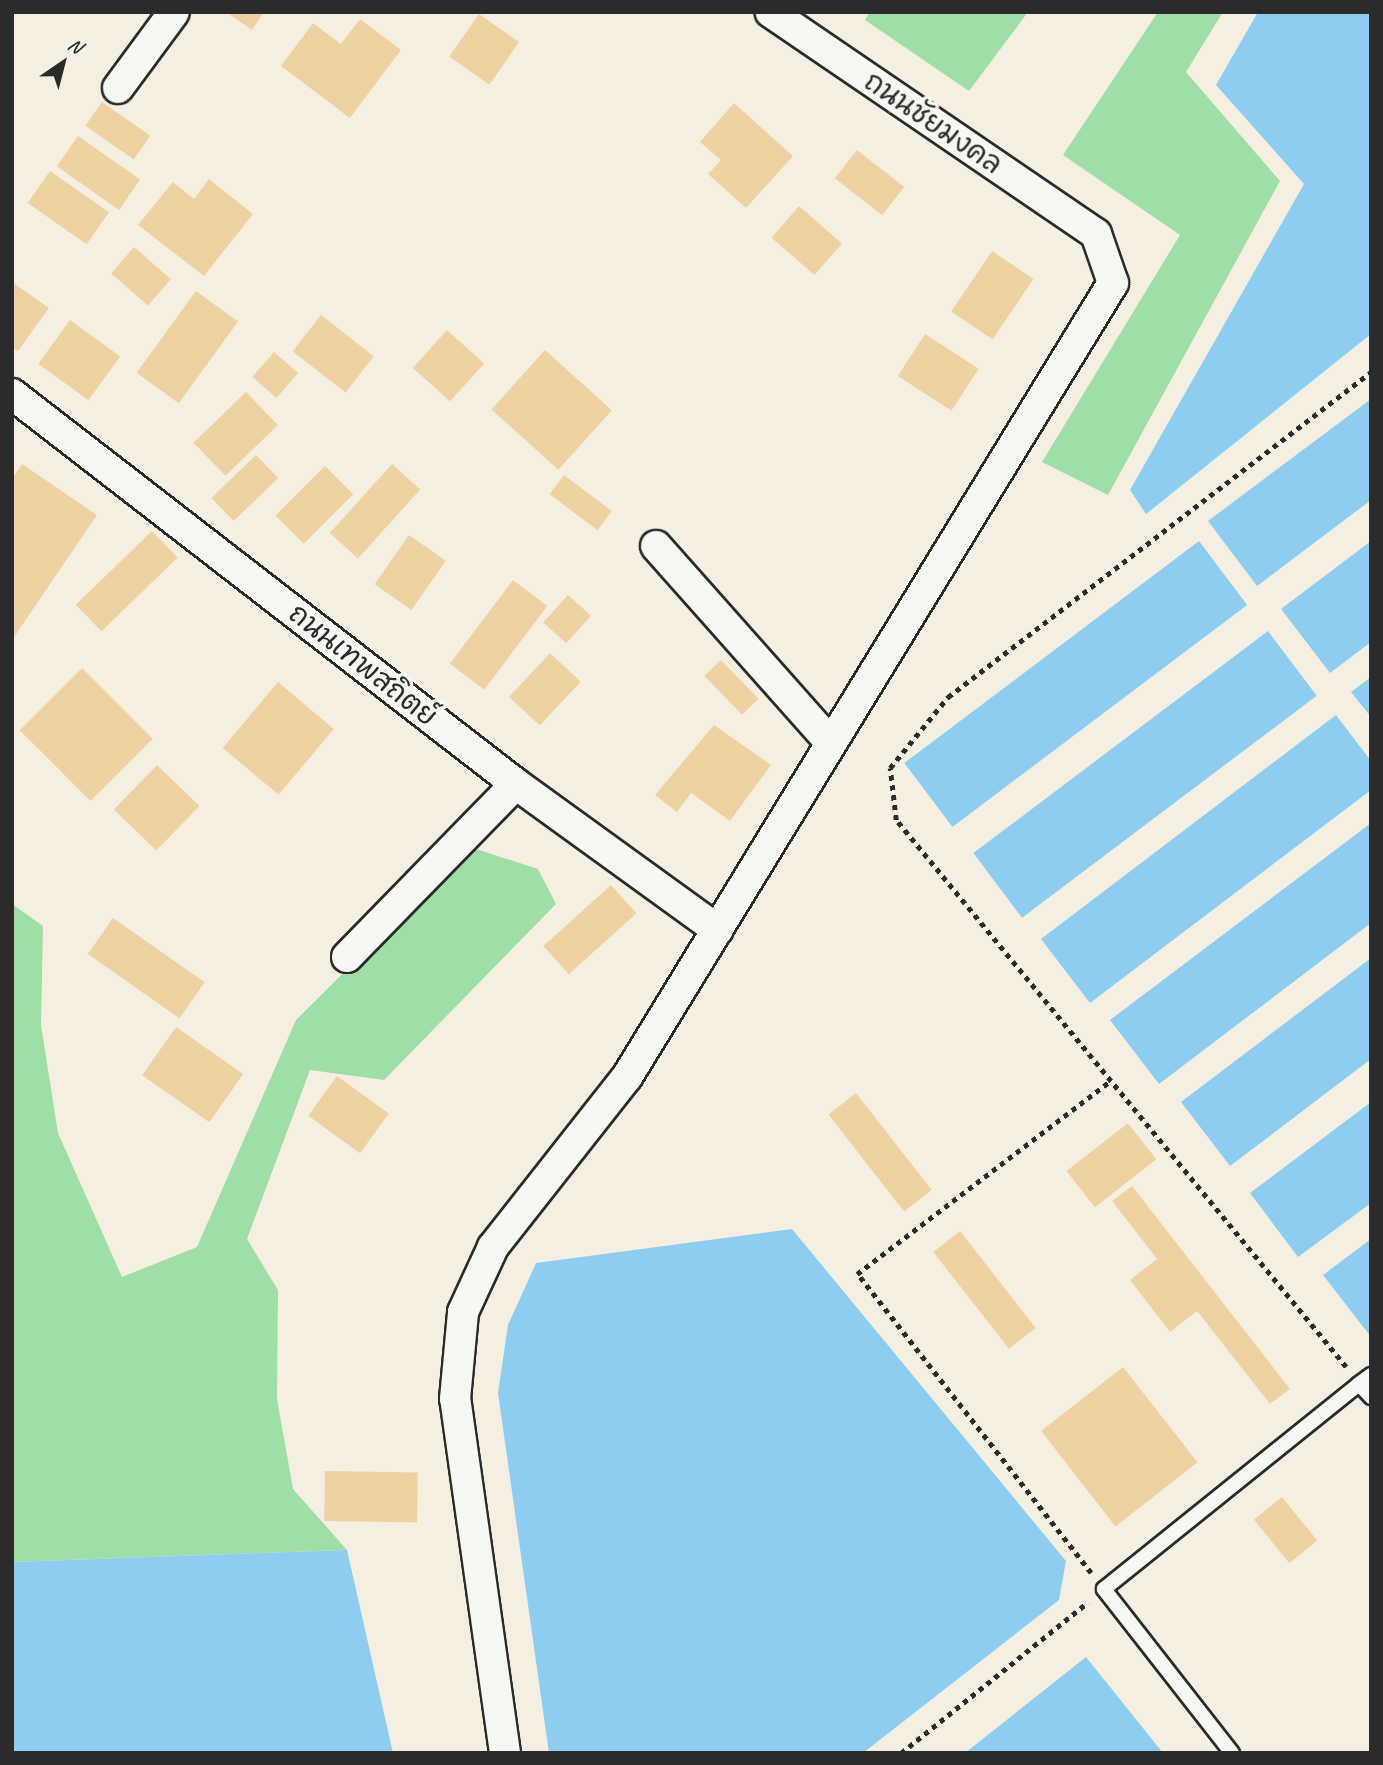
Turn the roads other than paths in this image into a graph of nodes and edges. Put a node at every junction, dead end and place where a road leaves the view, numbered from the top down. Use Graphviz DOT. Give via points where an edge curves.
graph roads {
  1 [pos="174,12"];
  2 [pos="771,12"];
  3 [pos="118,88"];
  4 [pos="12,394"];
  5 [pos="656,546"];
  6 [pos="830,742"];
  7 [pos="516,784"];
  8 [pos="718,930"];
  9 [pos="347,957"];
  10 [pos="1365,1380"];
  11 [pos="1371,1397"];
  12 [pos="505,1753"];
  13 [pos="1232,1753"];
  1 -- 3 [label="street"];
  2 -- 6 [label="street, ถนนชัยมงคล" via="1096,233 1113,283"];
  4 -- 7 [label="street, ถนนเทพสถิตย์"];
  5 -- 6 [label="street"];
  6 -- 8 [label="street"];
  7 -- 8 [label="street, ถนนเทพสถิตย์"];
  7 -- 9 [label="street"];
  8 -- 12 [label="street" via="627,1077 493,1247 463,1312 455,1399"];
  10 -- 11 [label="lane"];
  10 -- 13 [label="lane" via="1104,1590"];
}
